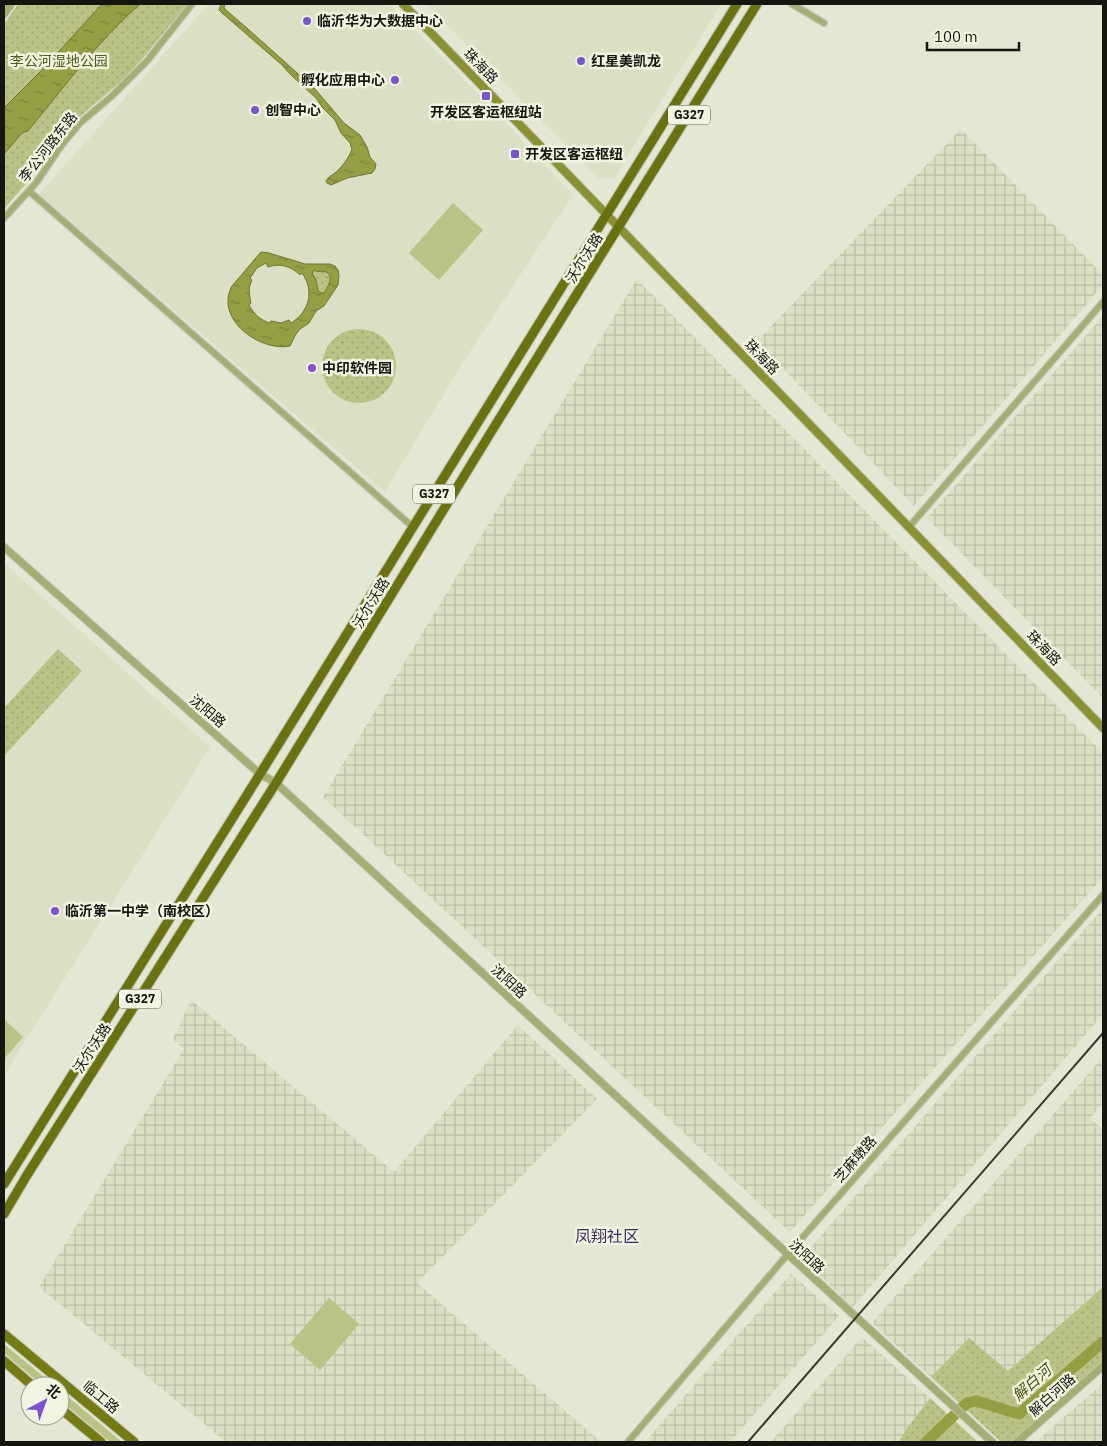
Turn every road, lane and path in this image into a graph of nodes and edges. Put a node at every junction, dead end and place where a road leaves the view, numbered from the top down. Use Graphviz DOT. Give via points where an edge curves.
graph roads {
  1 [pos="11,4"];
  2 [pos="192,4"];
  3 [pos="403,4"];
  4 [pos="737,4"];
  5 [pos="758,4"];
  6 [pos="792,4"];
  7 [pos="4,14"];
  8 [pos="824,23"];
  9 [pos="29,191"];
  10 [pos="607,214"];
  11 [pos="4,218"];
  12 [pos="620,227"];
  13 [pos="1103,302"];
  14 [pos="414,527"];
  15 [pos="909,527"];
  16 [pos="4,547"];
  17 [pos="1103,728"];
  18 [pos="260,774"];
  19 [pos="276,783"];
  20 [pos="1103,895"];
  21 [pos="4,1184"];
  22 [pos="4,1214"];
  23 [pos="788,1255"];
  24 [pos="4,1334"];
  25 [pos="4,1361"];
  26 [pos="1103,1366"];
  27 [pos="21,1376"];
  28 [pos="70,1416"];
  29 [pos="100,1442"];
  30 [pos="134,1442"];
  31 [pos="628,1442"];
  32 [pos="992,1442"];
  33 [pos="1017,1442"];
  1 -- 7 [label="street"];
  2 -- 9 [label="street, 李公河路东路" via="148,61 80,123"];
  3 -- 10 [label="main road, 珠海路"];
  4 -- 10 [label="highway, 沃尔沃路 / G327"];
  5 -- 12 [label="highway, 沃尔沃路 / G327"];
  6 -- 8 [label="street"];
  9 -- 11 [label="street, 李公河路东路"];
  9 -- 14 [label="street"];
  10 -- 12 [label="main road, 珠海路"];
  10 -- 14 [label="highway, 沃尔沃路 / G327"];
  12 -- 15 [label="main road, 珠海路"];
  12 -- 19 [label="highway, 沃尔沃路 / G327"];
  13 -- 15 [label="street"];
  14 -- 18 [label="highway, 沃尔沃路 / G327"];
  15 -- 17 [label="main road, 珠海路"];
  16 -- 18 [label="street, 沈阳路"];
  18 -- 19 [label="street, 沈阳路"];
  18 -- 21 [label="highway, 沃尔沃路 / G327"];
  19 -- 22 [label="highway, 沃尔沃路 / G327"];
  19 -- 23 [label="street, 沈阳路"];
  20 -- 23 [label="street, 芝麻墩路"];
  23 -- 31 [label="street, 芝麻墩路"];
  23 -- 32 [label="street, 沈阳路"];
  24 -- 30 [label="main road, 临工路"];
  25 -- 27 [label="main road"];
  26 -- 33 [label="street, 解白河路"];
  28 -- 29 [label="main road"];
}
